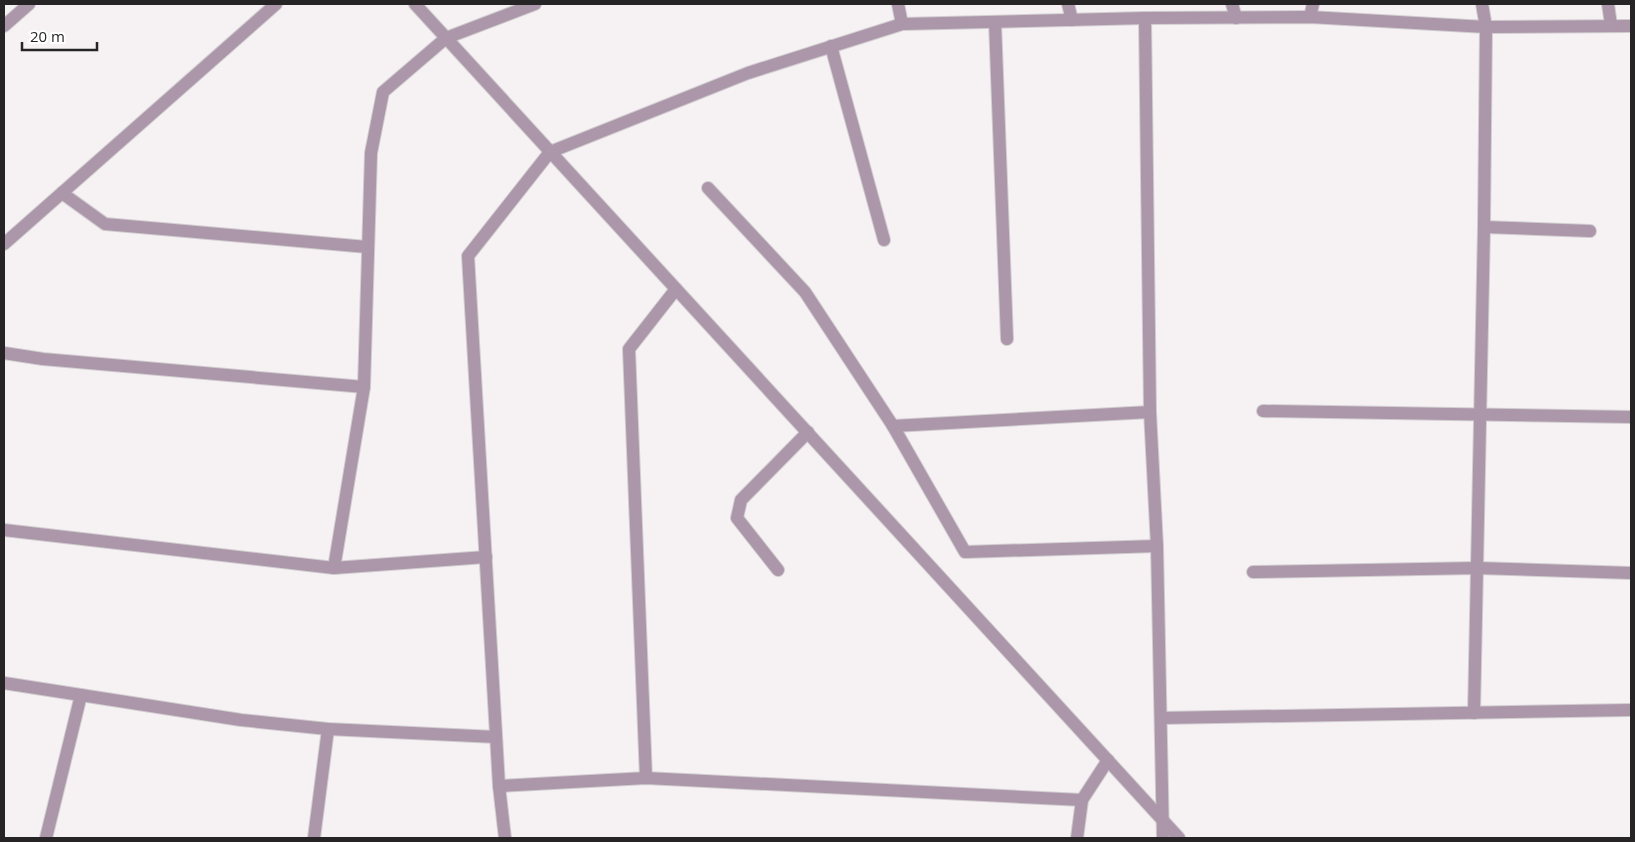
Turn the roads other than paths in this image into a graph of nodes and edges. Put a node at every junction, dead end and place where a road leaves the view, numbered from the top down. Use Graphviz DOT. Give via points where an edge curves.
graph roads {
  1 [pos="29,4"];
  2 [pos="276,4"];
  3 [pos="415,4"];
  4 [pos="536,4"];
  5 [pos="898,4"];
  6 [pos="1068,4"];
  7 [pos="1232,4"];
  8 [pos="1482,4"];
  9 [pos="1608,4"];
  10 [pos="1312,10"];
  11 [pos="1145,18"];
  12 [pos="1236,18"];
  13 [pos="1072,20"];
  14 [pos="995,22"];
  15 [pos="902,24"];
  16 [pos="4,26"];
  17 [pos="1611,26"];
  18 [pos="1631,26"];
  19 [pos="1486,27"];
  20 [pos="446,38"];
  21 [pos="831,46"];
  22 [pos="550,152"];
  23 [pos="708,188"];
  24 [pos="62,193"];
  25 [pos="1484,227"];
  26 [pos="1590,231"];
  27 [pos="884,240"];
  28 [pos="4,244"];
  29 [pos="367,246"];
  30 [pos="676,289"];
  31 [pos="1007,339"];
  32 [pos="4,352"];
  33 [pos="364,387"];
  34 [pos="1150,412"];
  35 [pos="1263,412"];
  36 [pos="1480,415"];
  37 [pos="1631,417"];
  38 [pos="894,426"];
  39 [pos="808,432"];
  40 [pos="4,530"];
  41 [pos="1157,546"];
  42 [pos="486,558"];
  43 [pos="334,568"];
  44 [pos="1477,568"];
  45 [pos="778,570"];
  46 [pos="1253,572"];
  47 [pos="1631,573"];
  48 [pos="4,683"];
  49 [pos="81,695"];
  50 [pos="1631,710"];
  51 [pos="1474,713"];
  52 [pos="1161,718"];
  53 [pos="328,729"];
  54 [pos="496,736"];
  55 [pos="1108,760"];
  56 [pos="646,778"];
  57 [pos="499,786"];
  58 [pos="1082,800"];
  59 [pos="1164,821"];
  60 [pos="46,838"];
  61 [pos="314,838"];
  62 [pos="505,838"];
  63 [pos="1077,838"];
  64 [pos="1163,838"];
  65 [pos="1179,838"];
  1 -- 16 [label="street"];
  2 -- 24 [label="street"];
  3 -- 20 [label="street"];
  4 -- 20 [label="street"];
  5 -- 15 [label="street"];
  6 -- 13 [label="street"];
  7 -- 12 [label="street"];
  8 -- 19 [label="street"];
  9 -- 17 [label="street"];
  10 -- 12 [label="street"];
  10 -- 19 [label="street"];
  11 -- 12 [label="street"];
  11 -- 13 [label="street"];
  11 -- 34 [label="street"];
  13 -- 14 [label="street"];
  14 -- 15 [label="street"];
  14 -- 31 [label="street"];
  15 -- 21 [label="street"];
  17 -- 18 [label="street"];
  17 -- 19 [label="street"];
  19 -- 25 [label="street"];
  20 -- 22 [label="street"];
  20 -- 29 [label="street" via="383,92 371,153"];
  21 -- 22 [label="street" via="748,73"];
  21 -- 27 [label="street"];
  22 -- 30 [label="street"];
  22 -- 42 [label="street" via="468,256"];
  23 -- 38 [label="street" via="805,292"];
  24 -- 28 [label="street"];
  24 -- 29 [label="street" via="105,224"];
  25 -- 26 [label="street"];
  25 -- 36 [label="street"];
  29 -- 33 [label="street"];
  30 -- 39 [label="street"];
  30 -- 56 [label="street" via="629,349"];
  32 -- 33 [label="street" via="43,359"];
  33 -- 43 [label="street"];
  34 -- 38 [label="street"];
  34 -- 41 [label="street"];
  35 -- 36 [label="street"];
  36 -- 37 [label="street"];
  36 -- 44 [label="street"];
  38 -- 41 [label="street" via="965,552"];
  39 -- 45 [label="street" via="741,500 736,518"];
  39 -- 55 [label="street"];
  40 -- 43 [label="street"];
  41 -- 52 [label="street"];
  42 -- 43 [label="street"];
  42 -- 54 [label="street"];
  44 -- 46 [label="street"];
  44 -- 47 [label="street"];
  44 -- 51 [label="street"];
  48 -- 49 [label="street"];
  49 -- 53 [label="street" via="241,720"];
  49 -- 60 [label="street"];
  50 -- 51 [label="street"];
  51 -- 52 [label="street"];
  52 -- 59 [label="street"];
  53 -- 54 [label="street"];
  53 -- 61 [label="street"];
  54 -- 57 [label="street"];
  55 -- 58 [label="street"];
  55 -- 59 [label="street"];
  56 -- 57 [label="street"];
  56 -- 58 [label="street"];
  57 -- 62 [label="street"];
  58 -- 63 [label="street"];
  59 -- 64 [label="street"];
  59 -- 65 [label="street"];
}
